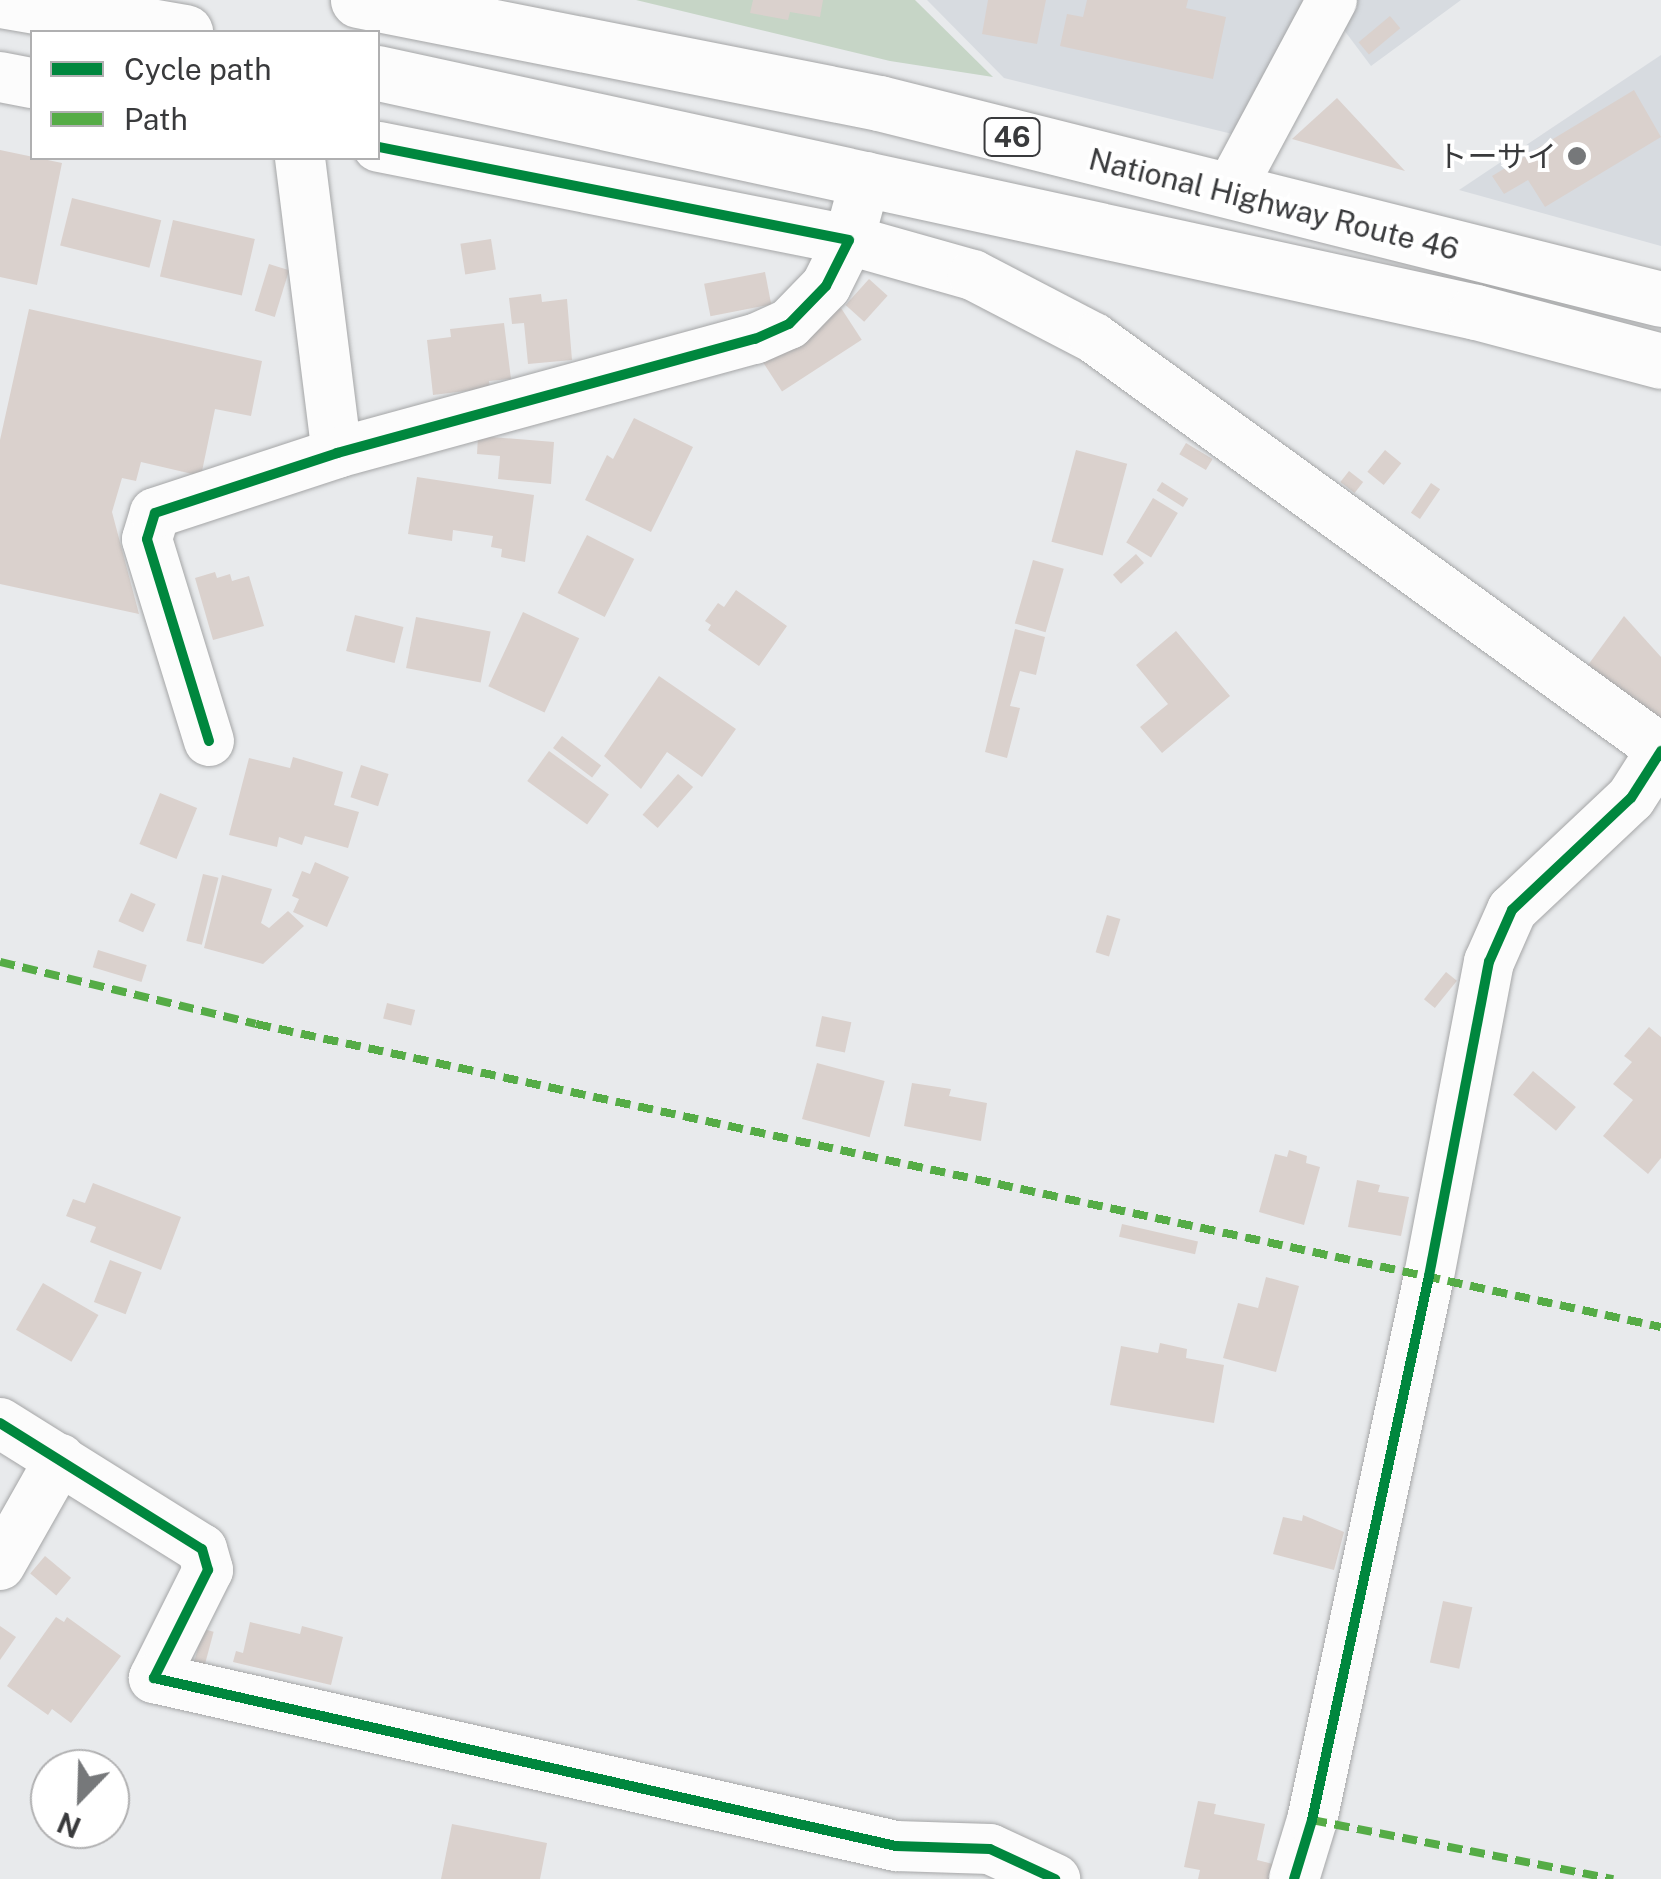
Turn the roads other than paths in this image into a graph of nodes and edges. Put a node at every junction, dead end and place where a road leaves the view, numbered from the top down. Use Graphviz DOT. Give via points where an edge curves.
graph roads {
  1 [pos="0,0"];
  2 [pos="358,0"];
  3 [pos="1332,0"];
  4 [pos="173,30"];
  5 [pos="380,73"];
  6 [pos="0,77"];
  7 [pos="30,83"];
  8 [pos="380,147"];
  9 [pos="300,160"];
  10 [pos="866,177"];
  11 [pos="1229,192"];
  12 [pos="849,240"];
  13 [pos="1661,299"];
  14 [pos="1661,361"];
  15 [pos="337,453"];
  16 [pos="209,741"];
  17 [pos="1661,750"];
  18 [pos="0,1423"];
  19 [pos="60,1460"];
  20 [pos="0,1564"];
  21 [pos="1055,1879"];
  22 [pos="1294,1879"];
  1 -- 4 [label="highway"];
  2 -- 11 [label="highway, National Highway Route 46 / 46" via="879,103"];
  3 -- 11 [label="street"];
  5 -- 10 [label="highway, National Highway Route 46 / 46"];
  6 -- 7 [label="street"];
  8 -- 12 [label="street"];
  9 -- 15 [label="street"];
  10 -- 12 [label="street"];
  10 -- 14 [label="highway, National Highway Route 46 / 46" via="1476,312"];
  11 -- 13 [label="highway, National Highway Route 46 / 46"];
  12 -- 15 [label="street" via="826,286 789,324 756,339"];
  12 -- 17 [label="street" via="973,275 1094,338"];
  15 -- 16 [label="street" via="155,513 147,539"];
  17 -- 22 [label="street" via="1631,798 1512,910 1488,962 1429,1276"];
  18 -- 19 [label="street"];
  19 -- 20 [label="street"];
  19 -- 21 [label="street" via="202,1548 208,1570 154,1678 896,1846 990,1848"];
}
